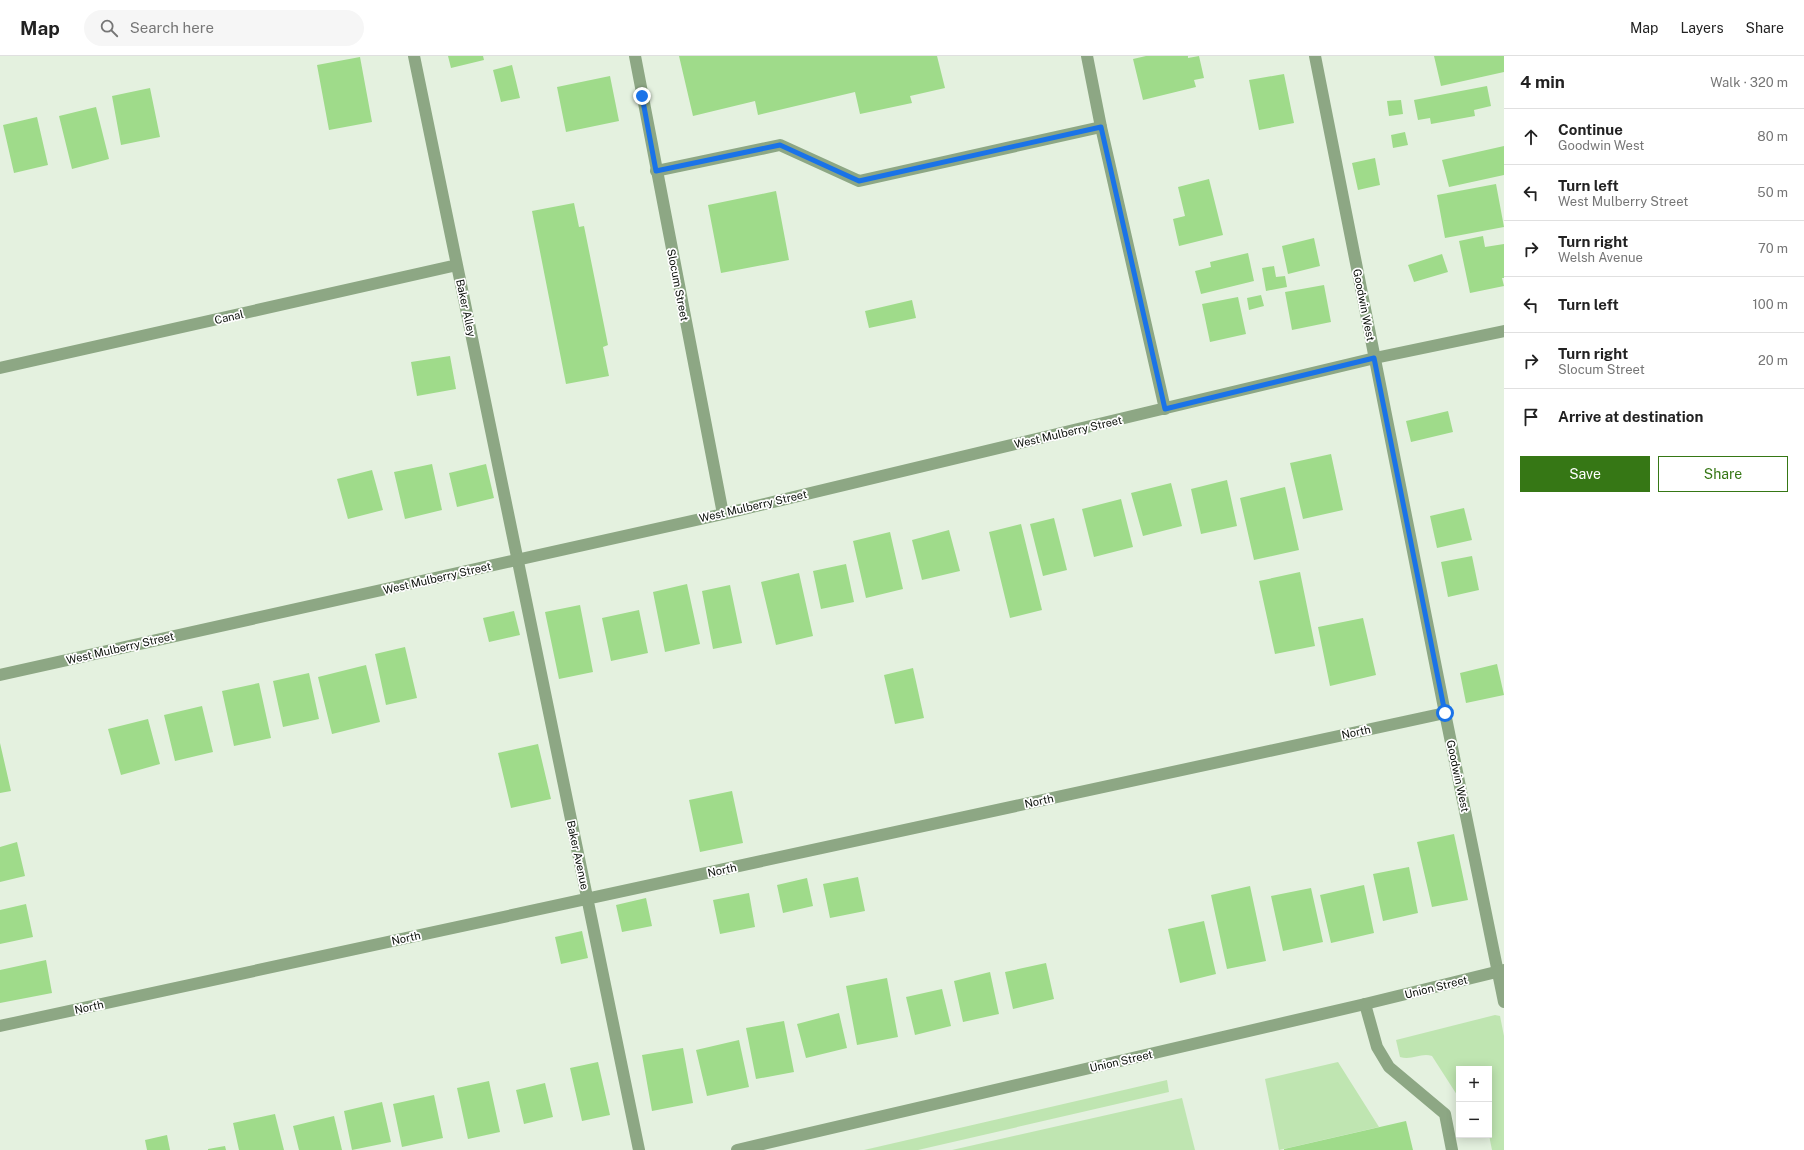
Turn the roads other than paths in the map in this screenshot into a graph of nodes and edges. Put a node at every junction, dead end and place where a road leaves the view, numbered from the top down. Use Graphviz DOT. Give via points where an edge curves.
graph roads {
  1 [pos="414,56"];
  2 [pos="635,56"];
  3 [pos="1087,56"];
  4 [pos="1315,56"];
  5 [pos="1101,127"];
  6 [pos="656,171"];
  7 [pos="457,265"];
  8 [pos="1504,331"];
  9 [pos="1374,358"];
  10 [pos="0,368"];
  11 [pos="1165,409"];
  12 [pos="723,514"];
  13 [pos="518,560"];
  14 [pos="0,675"];
  15 [pos="1445,713"];
  16 [pos="587,899"];
  17 [pos="1501,971"];
  18 [pos="1504,1002"];
  19 [pos="1365,1004"];
  20 [pos="0,1026"];
  21 [pos="639,1150"];
  22 [pos="737,1150"];
  23 [pos="1452,1150"];
  1 -- 7 [label="street, Baker Alley"];
  2 -- 6 [label="street, Slocum Street"];
  3 -- 5 [label="street"];
  4 -- 9 [label="street, Goodwin West"];
  5 -- 6 [label="street" via="859,181 780,145"];
  5 -- 11 [label="street"];
  6 -- 12 [label="street, Slocum Street"];
  7 -- 10 [label="street, Canal"];
  7 -- 13 [label="street, Baker Alley"];
  8 -- 9 [label="street, West Mulberry Street"];
  9 -- 11 [label="street, West Mulberry Street"];
  9 -- 15 [label="street, Goodwin West"];
  11 -- 12 [label="street, West Mulberry Street"];
  12 -- 13 [label="street, West Mulberry Street"];
  13 -- 14 [label="street, West Mulberry Street"];
  13 -- 16 [label="street, Baker Avenue"];
  15 -- 16 [label="street, North"];
  15 -- 17 [label="street, Goodwin West"];
  16 -- 20 [label="street, North"];
  16 -- 21 [label="street, Baker Avenue"];
  17 -- 18 [label="street, Goodwin West"];
  17 -- 19 [label="street, Union Street"];
  19 -- 22 [label="street, Union Street"];
  19 -- 23 [label="street" via="1377,1047 1389,1067 1444,1114"];
}
